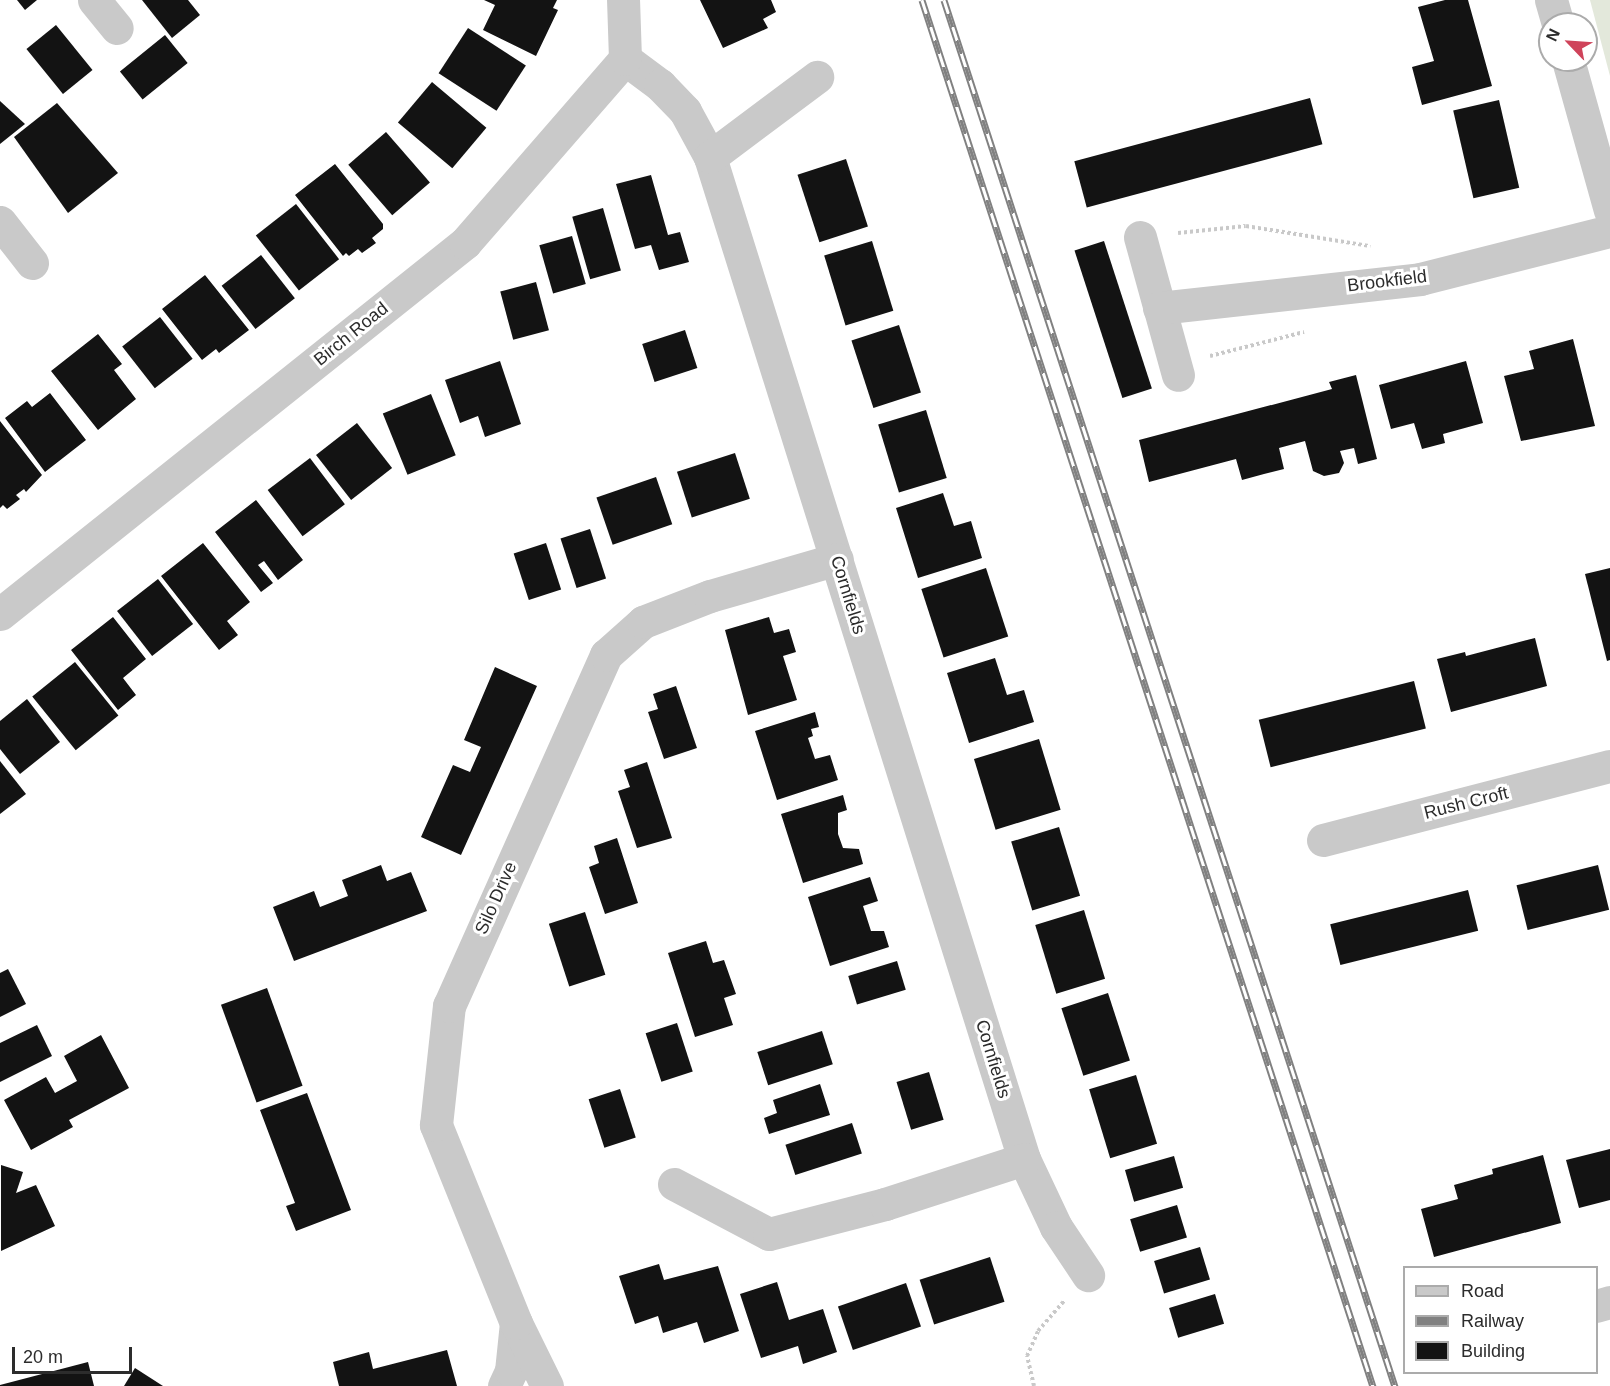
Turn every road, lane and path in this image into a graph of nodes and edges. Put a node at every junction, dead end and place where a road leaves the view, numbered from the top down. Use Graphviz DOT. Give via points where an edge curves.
graph roads {
  1 [pos="94,0"];
  2 [pos="623,0"];
  3 [pos="117,28"];
  4 [pos="625,59"];
  5 [pos="1571,72"];
  6 [pos="817,77"];
  7 [pos="710,157"];
  8 [pos="1610,210"];
  9 [pos="0,222"];
  10 [pos="1610,231"];
  11 [pos="1140,237"];
  12 [pos="1376,248"];
  13 [pos="32,263"];
  14 [pos="1159,308"];
  15 [pos="1178,375"];
  16 [pos="837,559"];
  17 [pos="0,614"];
  18 [pos="1610,766"];
  19 [pos="1323,840"];
  20 [pos="1024,1159"];
  21 [pos="674,1184"];
  22 [pos="1088,1275"];
  23 [pos="516,1323"];
  24 [pos="504,1386"];
  25 [pos="547,1386"];
  26 [pos="1034,1386"];
  1 -- 3 [label="street"];
  2 -- 4 [label="street"];
  4 -- 7 [label="street, Cornfields" via="660,85 685,111"];
  4 -- 17 [label="street, Birch Road" via="465,243"];
  5 -- 8 [label="street"];
  6 -- 7 [label="street"];
  7 -- 16 [label="street, Cornfields"];
  9 -- 13 [label="street"];
  10 -- 14 [label="street, Brookfield" via="1420,279"];
  11 -- 12 [label="path" via="1246,226"];
  11 -- 14 [label="street"];
  14 -- 15 [label="street"];
  16 -- 20 [label="street, Cornfields"];
  16 -- 23 [label="street, Silo Drive" via="710,596 643,622 606,655 449,1006 436,1125"];
  18 -- 19 [label="street, Rush Croft"];
  20 -- 21 [label="street" via="885,1204 769,1234"];
  20 -- 22 [label="street, Cornfields" via="1056,1227"];
  22 -- 26 [label="path" via="1038,1331 1027,1356"];
  23 -- 24 [label="street" via="511,1371"];
  23 -- 25 [label="street, Silo Drive"];
}
